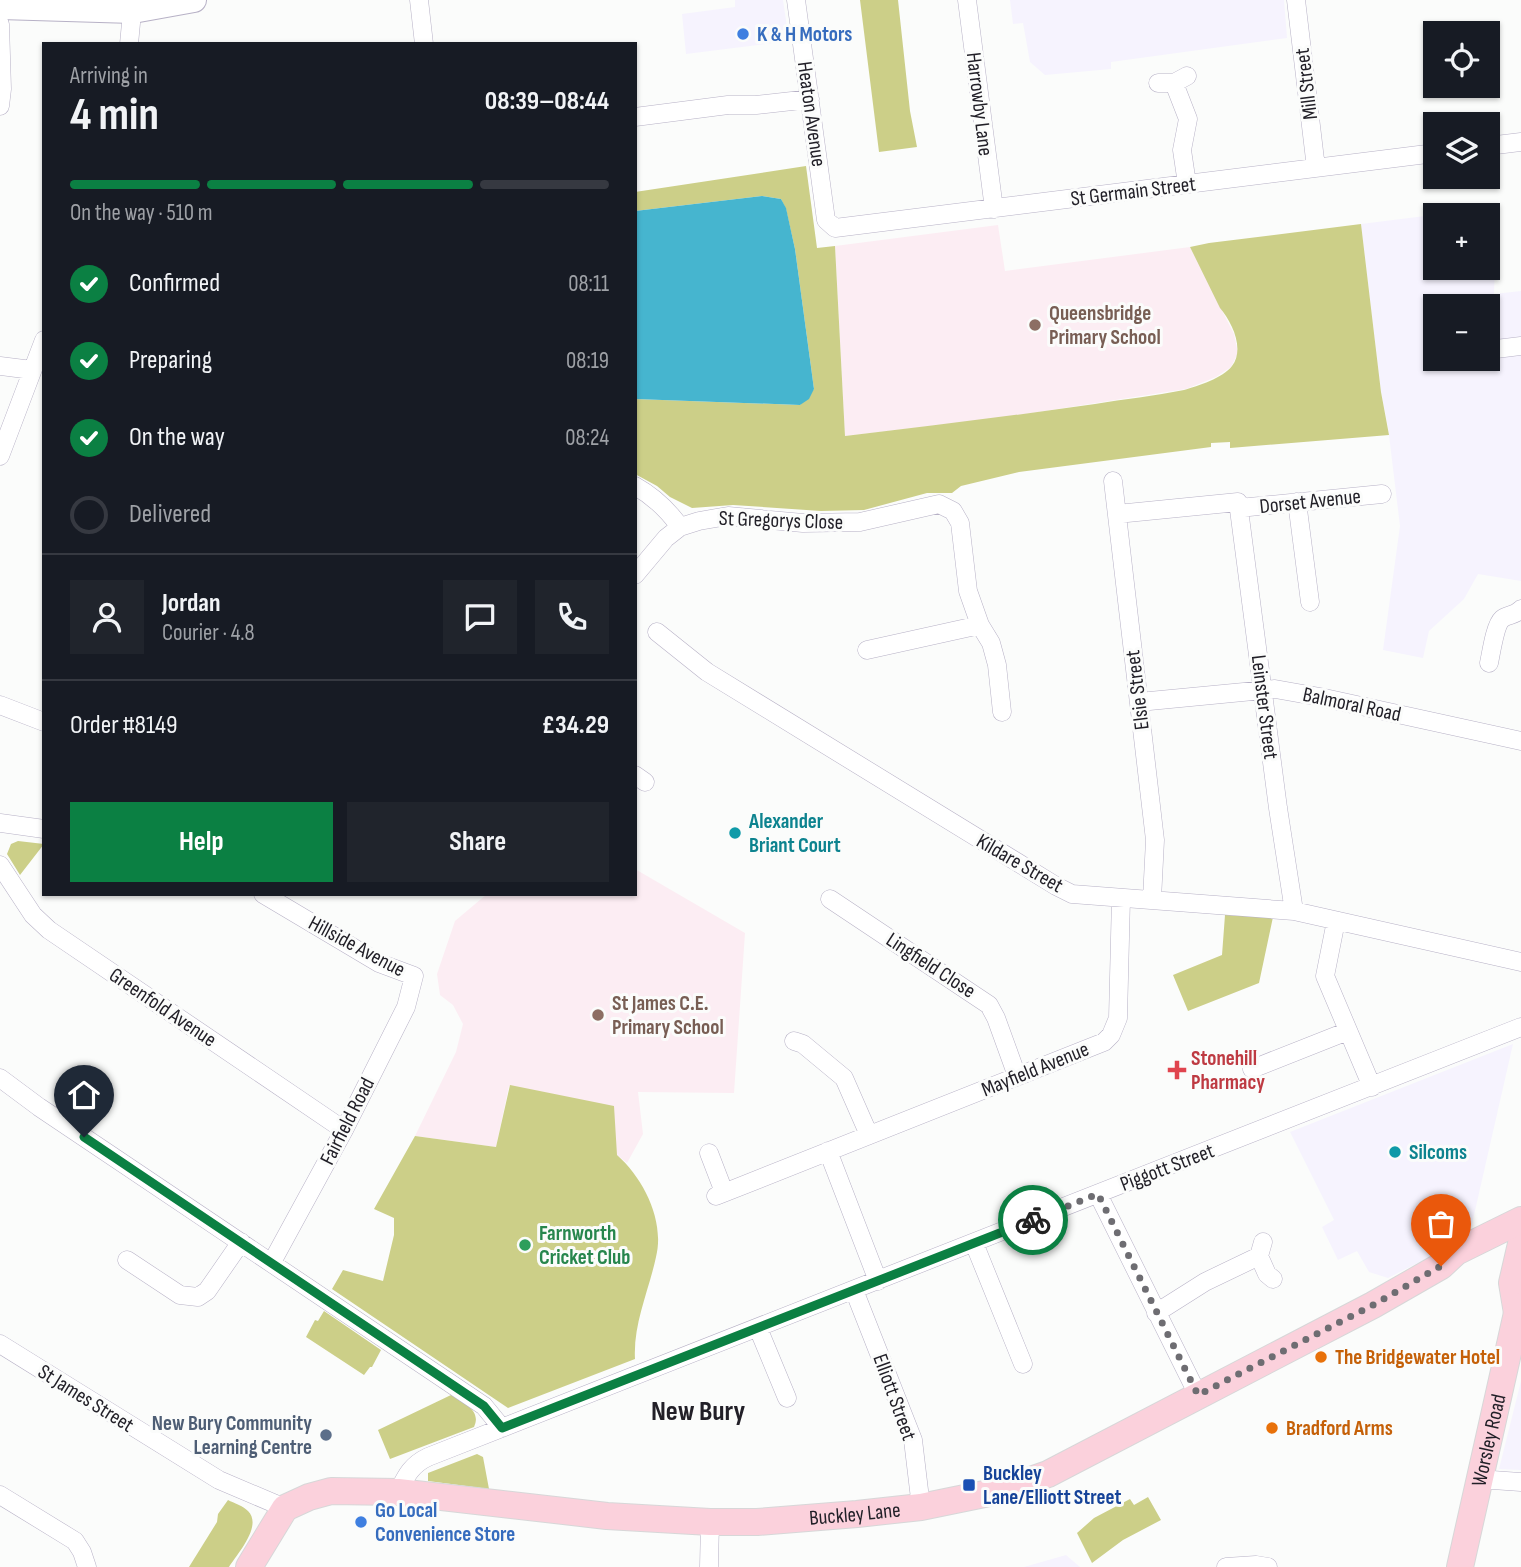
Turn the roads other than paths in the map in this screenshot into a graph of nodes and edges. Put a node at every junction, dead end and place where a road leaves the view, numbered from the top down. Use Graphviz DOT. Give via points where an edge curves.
graph roads {
  1 [pos="194,0"];
  2 [pos="419,0"];
  3 [pos="796,0"];
  4 [pos="967,0"];
  5 [pos="1296,0"];
  6 [pos="133,5"];
  7 [pos="0,7"];
  8 [pos="0,24"];
  9 [pos="129,42"];
  10 [pos="424,42"];
  11 [pos="1173,81"];
  12 [pos="810,99"];
  13 [pos="0,106"];
  14 [pos="637,117"];
  15 [pos="1521,142"];
  16 [pos="1500,145"];
  17 [pos="1423,155"];
  18 [pos="1316,168"];
  19 [pos="1187,184"];
  20 [pos="993,209"];
  21 [pos="831,227"];
  22 [pos="42,345"];
  23 [pos="1521,346"];
  24 [pos="1500,349"];
  25 [pos="0,366"];
  26 [pos="32,370"];
  27 [pos="0,456"];
  28 [pos="1113,481"];
  29 [pos="637,487"];
  30 [pos="1382,494"];
  31 [pos="1297,502"];
  32 [pos="1238,505"];
  33 [pos="1117,514"];
  34 [pos="680,527"];
  35 [pos="637,572"];
  36 [pos="1310,602"];
  37 [pos="1521,609"];
  38 [pos="980,625"];
  39 [pos="657,632"];
  40 [pos="867,650"];
  41 [pos="1489,663"];
  42 [pos="1262,689"];
  43 [pos="1139,702"];
  44 [pos="0,705"];
  45 [pos="1002,712"];
  46 [pos="42,721"];
  47 [pos="1521,741"];
  48 [pos="0,823"];
  49 [pos="42,829"];
  50 [pos="0,865"];
  51 [pos="266,896"];
  52 [pos="1122,898"];
  53 [pos="1152,900"];
  54 [pos="833,908"];
  55 [pos="1294,911"];
  56 [pos="1336,920"];
  57 [pos="1521,962"];
  58 [pos="414,976"];
  59 [pos="1521,1027"];
  60 [pos="1348,1031"];
  61 [pos="794,1041"];
  62 [pos="1252,1069"];
  63 [pos="1017,1076"];
  64 [pos="0,1078"];
  65 [pos="1372,1087"];
  66 [pos="344,1130"];
  67 [pos="869,1135"];
  68 [pos="828,1151"];
  69 [pos="709,1153"];
  70 [pos="1098,1194"];
  71 [pos="1521,1220"];
  72 [pos="1521,1238"];
  73 [pos="241,1242"];
  74 [pos="974,1243"];
  75 [pos="1521,1244"];
  76 [pos="127,1260"];
  77 [pos="272,1262"];
  78 [pos="1441,1266"];
  79 [pos="1273,1279"];
  80 [pos="878,1281"];
  81 [pos="854,1290"];
  82 [pos="1519,1309"];
  83 [pos="1156,1312"];
  84 [pos="758,1328"];
  85 [pos="0,1344"];
  86 [pos="1023,1364"];
  87 [pos="1198,1395"];
  88 [pos="787,1398"];
  89 [pos="502,1428"];
  90 [pos="1478,1479"];
  91 [pos="1521,1482"];
  92 [pos="398,1492"];
  93 [pos="0,1495"];
  94 [pos="921,1507"];
  95 [pos="285,1508"];
  96 [pos="710,1522"];
  97 [pos="87,1567"];
  98 [pos="249,1567"];
  99 [pos="709,1567"];
  100 [pos="1226,1567"];
  101 [pos="1268,1567"];
  102 [pos="1460,1567"];
  1 -- 6 [label="street"];
  2 -- 10 [label="street"];
  3 -- 12 [label="street, Heaton Avenue"];
  4 -- 20 [label="street, Harrowby Lane"];
  5 -- 18 [label="street, Mill Street"];
  6 -- 7 [label="street"];
  6 -- 9 [label="street"];
  8 -- 13 [label="street"];
  11 -- 19 [label="street" via="1188,119 1182,150"];
  12 -- 14 [label="street" via="691,118"];
  12 -- 21 [label="street, Heaton Avenue" via="826,220"];
  15 -- 16 [label="street"];
  17 -- 18 [label="street, St Germain Street"];
  18 -- 19 [label="street, St Germain Street"];
  19 -- 20 [label="street, St Germain Street"];
  20 -- 21 [label="street, St Germain Street"];
  22 -- 26 [label="street"];
  23 -- 24 [label="street"];
  25 -- 26 [label="street"];
  26 -- 27 [label="street"];
  28 -- 33 [label="street, Elsie Street"];
  29 -- 34 [label="street"];
  30 -- 31 [label="street, Dorset Avenue"];
  31 -- 32 [label="street, Dorset Avenue"];
  31 -- 36 [label="street"];
  32 -- 33 [label="street, Dorset Avenue"];
  32 -- 42 [label="street, Leinster Street"];
  33 -- 43 [label="street, Elsie Street"];
  34 -- 35 [label="street, St Gregorys Close" via="659,544"];
  34 -- 38 [label="street, St Gregorys Close" via="728,516 803,523 860,522 939,504 953,511 960,523 968,591"];
  37 -- 41 [label="street" via="1498,624"];
  38 -- 40 [label="street"];
  38 -- 45 [label="street, St Gregorys Close" via="997,665 989,691"];
  39 -- 52 [label="street, Kildare Street" via="707,672 1056,886 1084,896"];
  42 -- 43 [label="street, Balmoral Road"];
  42 -- 47 [label="street, Balmoral Road" via="1320,697"];
  42 -- 55 [label="street, Leinster Street"];
  43 -- 53 [label="street, Elsie Street" via="1155,840"];
  44 -- 46 [label="street"];
  48 -- 49 [label="street"];
  50 -- 66 [label="street, Greenfold Avenue" via="33,915 49,930"];
  51 -- 58 [label="street, Hillside Avenue" via="379,963"];
  52 -- 53 [label="street, Kildare Street"];
  52 -- 63 [label="street, Mayfield Avenue" via="1118,1017 1111,1035 1104,1042"];
  53 -- 55 [label="street, Kildare Street"];
  54 -- 63 [label="street, Lingfield Close" via="989,1004"];
  55 -- 56 [label="street, Kildare Street"];
  56 -- 57 [label="street, Kildare Street"];
  56 -- 60 [label="street" via="1325,976"];
  58 -- 66 [label="street, Fairfield Road" via="406,1006"];
  59 -- 65 [label="street, Piggott Street"];
  60 -- 62 [label="street" via="1295,1046"];
  60 -- 65 [label="street"];
  61 -- 67 [label="street" via="844,1078"];
  63 -- 67 [label="street, Mayfield Avenue"];
  64 -- 73 [label="street"];
  65 -- 70 [label="street, Piggott Street"];
  66 -- 77 [label="street, Fairfield Road"];
  67 -- 68 [label="street, Mayfield Avenue"];
  68 -- 69 [label="street, Mayfield Avenue" via="720,1194"];
  68 -- 80 [label="street"];
  70 -- 74 [label="street, Piggott Street"];
  70 -- 83 [label="street"];
  71 -- 78 [label="main road, Buckley Lane" via="1456,1252"];
  72 -- 78 [label="main road, Buckley Lane" via="1461,1264"];
  73 -- 76 [label="street" via="198,1297 180,1295"];
  73 -- 77 [label="street"];
  74 -- 80 [label="street, Piggott Street"];
  74 -- 86 [label="street"];
  75 -- 82 [label="main road, Worsley Road" via="1512,1283"];
  77 -- 89 [label="street" via="484,1406"];
  78 -- 87 [label="main road, Buckley Lane"];
  79 -- 83 [label="street" via="1267,1274 1261,1249"];
  80 -- 81 [label="street, Piggott Street"];
  81 -- 84 [label="street, Piggott Street"];
  81 -- 94 [label="street, Elliott Street" via="913,1440"];
  82 -- 90 [label="main road, Worsley Road"];
  83 -- 87 [label="street"];
  84 -- 88 [label="street"];
  84 -- 89 [label="street, Piggott Street"];
  85 -- 95 [label="street, St James Street" via="219,1480"];
  87 -- 94 [label="main road, Buckley Lane" via="1035,1480"];
  89 -- 92 [label="street, Piggott Street" via="416,1462"];
  90 -- 91 [label="street"];
  90 -- 102 [label="main road, Worsley Road"];
  92 -- 95 [label="main road, Buckley Lane" via="331,1491"];
  92 -- 96 [label="main road, Buckley Lane" via="607,1516"];
  93 -- 97 [label="street" via="75,1541"];
  94 -- 96 [label="main road, Buckley Lane"];
  95 -- 98 [label="main road"];
  96 -- 99 [label="street"];
  100 -- 101 [label="street"];
}
